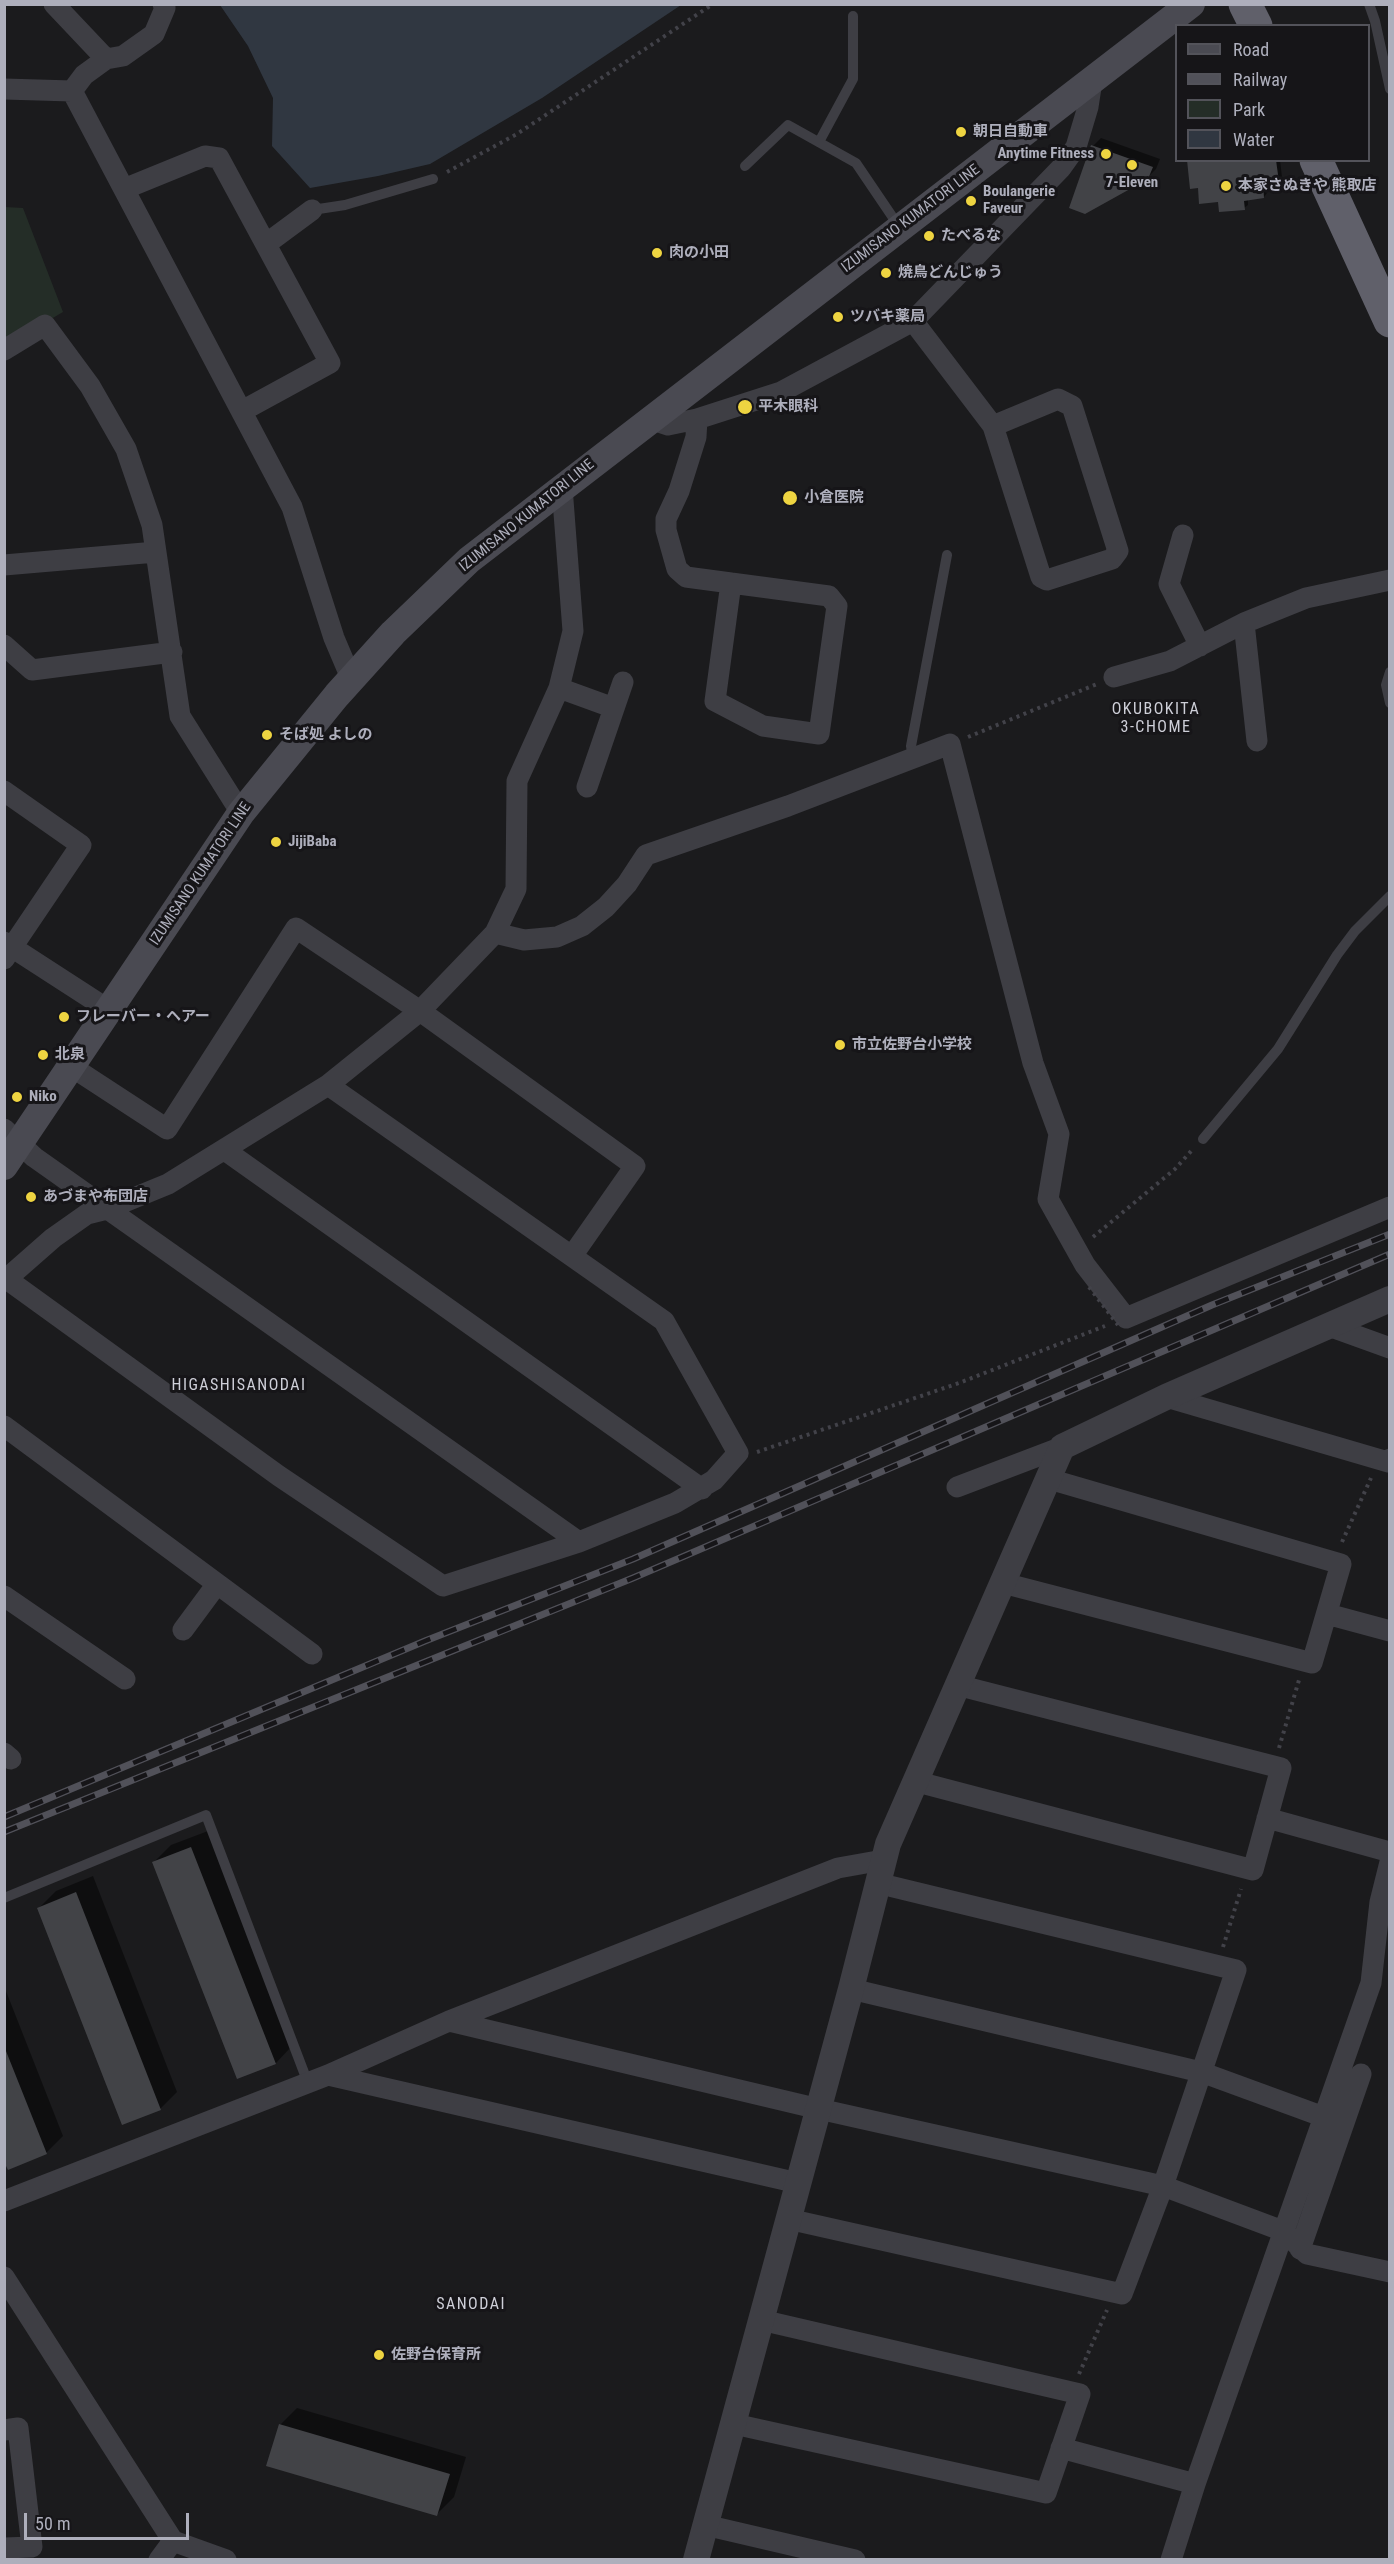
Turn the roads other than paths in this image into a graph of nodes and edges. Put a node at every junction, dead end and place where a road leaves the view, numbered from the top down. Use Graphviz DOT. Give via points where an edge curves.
graph roads {
  1 [pos="54,4"];
  2 [pos="163,4"];
  3 [pos="1191,4"];
  4 [pos="1245,4"];
  5 [pos="1369,4"];
  6 [pos="853,16"];
  7 [pos="1255,24"];
  8 [pos="106,58"];
  9 [pos="1092,81"];
  10 [pos="1389,89"];
  11 [pos="4,90"];
  12 [pos="72,91"];
  13 [pos="819,142"];
  14 [pos="1317,162"];
  15 [pos="745,166"];
  16 [pos="433,179"];
  17 [pos="124,189"];
  18 [pos="312,210"];
  19 [pos="900,228"];
  20 [pos="266,244"];
  21 [pos="914,321"];
  22 [pos="1389,321"];
  23 [pos="4,350"];
  24 [pos="242,411"];
  25 [pos="650,419"];
  26 [pos="697,419"];
  27 [pos="993,426"];
  28 [pos="562,487"];
  29 [pos="1183,535"];
  30 [pos="156,552"];
  31 [pos="947,555"];
  32 [pos="4,565"];
  33 [pos="1389,580"];
  34 [pos="731,583"];
  35 [pos="1244,623"];
  36 [pos="4,645"];
  37 [pos="1200,646"];
  38 [pos="172,652"];
  39 [pos="1389,672"];
  40 [pos="1114,677"];
  41 [pos="351,678"];
  42 [pos="623,682"];
  43 [pos="559,687"];
  44 [pos="1389,703"];
  45 [pos="614,708"];
  46 [pos="1257,741"];
  47 [pos="913,759"];
  48 [pos="587,787"];
  49 [pos="4,791"];
  50 [pos="241,813"];
  51 [pos="1389,896"];
  52 [pos="495,933"];
  53 [pos="7,950"];
  54 [pos="109,1010"];
  55 [pos="420,1011"];
  56 [pos="72,1066"];
  57 [pos="328,1085"];
  58 [pos="1203,1139"];
  59 [pos="10,1146"];
  60 [pos="225,1151"];
  61 [pos="1389,1207"];
  62 [pos="107,1209"];
  63 [pos="572,1256"];
  64 [pos="6,1280"];
  65 [pos="1389,1299"];
  66 [pos="1329,1326"];
  67 [pos="1389,1348"];
  68 [pos="1166,1397"];
  69 [pos="4,1426"];
  70 [pos="1062,1447"];
  71 [pos="1384,1459"];
  72 [pos="1049,1479"];
  73 [pos="957,1487"];
  74 [pos="702,1489"];
  75 [pos="579,1542"];
  76 [pos="1003,1583"];
  77 [pos="217,1584"];
  78 [pos="4,1596"];
  79 [pos="1327,1614"];
  80 [pos="183,1630"];
  81 [pos="1389,1631"];
  82 [pos="312,1654"];
  83 [pos="125,1679"];
  84 [pos="957,1685"];
  85 [pos="914,1781"];
  86 [pos="1267,1818"];
  87 [pos="1389,1852"];
  88 [pos="1389,1862"];
  89 [pos="880,1872"];
  90 [pos="4,1898"];
  91 [pos="851,1989"];
  92 [pos="449,2021"];
  93 [pos="1201,2072"];
  94 [pos="1361,2074"];
  95 [pos="328,2075"];
  96 [pos="308,2083"];
  97 [pos="819,2109"];
  98 [pos="1324,2117"];
  99 [pos="798,2183"];
  100 [pos="1163,2186"];
  101 [pos="4,2201"];
  102 [pos="788,2219"];
  103 [pos="1283,2231"];
  104 [pos="1300,2249"];
  105 [pos="1389,2272"];
  106 [pos="4,2277"];
  107 [pos="761,2320"];
  108 [pos="734,2424"];
  109 [pos="4,2430"];
  110 [pos="1061,2448"];
  111 [pos="1195,2484"];
  112 [pos="705,2525"];
  113 [pos="174,2541"];
  114 [pos="4,2548"];
  115 [pos="159,2559"];
  116 [pos="226,2559"];
  117 [pos="696,2559"];
  118 [pos="855,2559"];
  119 [pos="1171,2559"];
  1 -- 8 [label="street"];
  2 -- 8 [label="street" via="165,8 154,34 123,56"];
  3 -- 9 [label="main road, IZUMISANO KUMATORI LINE"];
  4 -- 7 [label="highway"];
  5 -- 10 [label="lane"];
  6 -- 13 [label="lane" via="853,79"];
  8 -- 12 [label="street" via="84,75"];
  9 -- 19 [label="main road, IZUMISANO KUMATORI LINE"];
  9 -- 21 [label="street" via="1076,147 1061,168"];
  11 -- 12 [label="street"];
  12 -- 17 [label="street"];
  13 -- 15 [label="lane" via="788,125"];
  13 -- 19 [label="lane" via="856,163"];
  14 -- 22 [label="highway"];
  16 -- 18 [label="lane" via="345,205"];
  17 -- 20 [label="street" via="205,156 219,158"];
  17 -- 24 [label="street"];
  18 -- 20 [label="street"];
  19 -- 25 [label="main road, IZUMISANO KUMATORI LINE"];
  20 -- 24 [label="street" via="330,363"];
  21 -- 26 [label="street" via="781,393"];
  21 -- 27 [label="street"];
  23 -- 30 [label="street" via="45,326 90,386 126,448 152,525"];
  24 -- 41 [label="street" via="292,507 334,638"];
  25 -- 26 [label="street" via="669,424"];
  25 -- 28 [label="main road, IZUMISANO KUMATORI LINE"];
  26 -- 34 [label="street" via="696,438 666,519 666,530 677,570 686,578"];
  27 -- 27 [label="street" via="1041,577 1047,580 1112,559 1119,551 1072,406 1058,399"];
  28 -- 41 [label="main road, IZUMISANO KUMATORI LINE" via="469,560"];
  28 -- 43 [label="street" via="573,631"];
  29 -- 37 [label="street" via="1169,584"];
  30 -- 32 [label="street"];
  30 -- 38 [label="street"];
  31 -- 47 [label="lane" via="911,746"];
  33 -- 35 [label="street" via="1306,598"];
  34 -- 34 [label="street" via="829,596 837,606 819,734 763,726 715,701"];
  35 -- 37 [label="street"];
  35 -- 46 [label="street"];
  36 -- 38 [label="street" via="32,670"];
  37 -- 40 [label="street" via="1170,661"];
  38 -- 50 [label="street" via="180,716"];
  39 -- 44 [label="lane"];
  41 -- 50 [label="main road, IZUMISANO KUMATORI LINE"];
  42 -- 45 [label="street"];
  43 -- 45 [label="street"];
  43 -- 52 [label="street" via="517,781 516,889"];
  45 -- 48 [label="street"];
  47 -- 52 [label="street" via="646,855 606,907 582,926 557,937 524,940"];
  47 -- 61 [label="street" via="950,744 1032,1063 1059,1134 1048,1199 1122,1321"];
  49 -- 53 [label="street" via="81,845"];
  50 -- 54 [label="main road, IZUMISANO KUMATORI LINE"];
  51 -- 58 [label="lane" via="1354,931 1278,1049"];
  52 -- 55 [label="street"];
  53 -- 54 [label="street"];
  54 -- 56 [label="main road, IZUMISANO KUMATORI LINE"];
  55 -- 56 [label="street" via="296,928 167,1129"];
  55 -- 57 [label="street"];
  55 -- 63 [label="street" via="635,1166"];
  56 -- 59 [label="main road, IZUMISANO KUMATORI LINE"];
  57 -- 60 [label="street"];
  57 -- 63 [label="street"];
  59 -- 62 [label="street" via="34,1157"];
  60 -- 62 [label="street" via="168,1184"];
  60 -- 74 [label="street"];
  62 -- 64 [label="street" via="87,1214"];
  62 -- 75 [label="street"];
  63 -- 74 [label="street" via="664,1321 738,1453"];
  64 -- 75 [label="street" via="279,1476 443,1586"];
  65 -- 66 [label="street"];
  66 -- 67 [label="street"];
  66 -- 68 [label="street"];
  68 -- 70 [label="street"];
  68 -- 71 [label="street"];
  69 -- 77 [label="street"];
  70 -- 72 [label="street"];
  70 -- 73 [label="street"];
  72 -- 76 [label="street"];
  72 -- 79 [label="street" via="1341,1564"];
  74 -- 75 [label="street"];
  76 -- 79 [label="street" via="1312,1663"];
  76 -- 84 [label="street"];
  77 -- 80 [label="street"];
  77 -- 82 [label="street"];
  78 -- 83 [label="street"];
  79 -- 81 [label="street"];
  84 -- 85 [label="street"];
  84 -- 86 [label="street" via="1281,1768"];
  85 -- 86 [label="street" via="1253,1870"];
  85 -- 89 [label="street"];
  86 -- 87 [label="street"];
  88 -- 98 [label="street" via="1380,1902 1371,1983"];
  89 -- 91 [label="street"];
  89 -- 92 [label="street" via="838,1868"];
  89 -- 93 [label="street" via="1236,1970"];
  90 -- 96 [label="lane" via="206,1815"];
  91 -- 93 [label="street"];
  91 -- 97 [label="street"];
  92 -- 95 [label="street"];
  92 -- 97 [label="street"];
  93 -- 98 [label="street"];
  93 -- 100 [label="street"];
  94 -- 104 [label="street"];
  95 -- 96 [label="street"];
  95 -- 99 [label="street"];
  96 -- 101 [label="street"];
  97 -- 99 [label="street"];
  97 -- 100 [label="street"];
  98 -- 103 [label="street"];
  99 -- 102 [label="street"];
  100 -- 102 [label="street" via="1122,2294"];
  100 -- 103 [label="street"];
  102 -- 107 [label="street"];
  103 -- 104 [label="street"];
  103 -- 111 [label="street"];
  104 -- 105 [label="street" via="1307,2254"];
  106 -- 113 [label="street"];
  107 -- 108 [label="street"];
  107 -- 110 [label="street" via="1080,2394"];
  108 -- 110 [label="street" via="1046,2493"];
  108 -- 112 [label="street"];
  109 -- 114 [label="street" via="18,2428 32,2547"];
  110 -- 111 [label="street"];
  111 -- 119 [label="street"];
  112 -- 117 [label="street"];
  112 -- 118 [label="street"];
  113 -- 115 [label="street"];
  113 -- 116 [label="street"];
}
